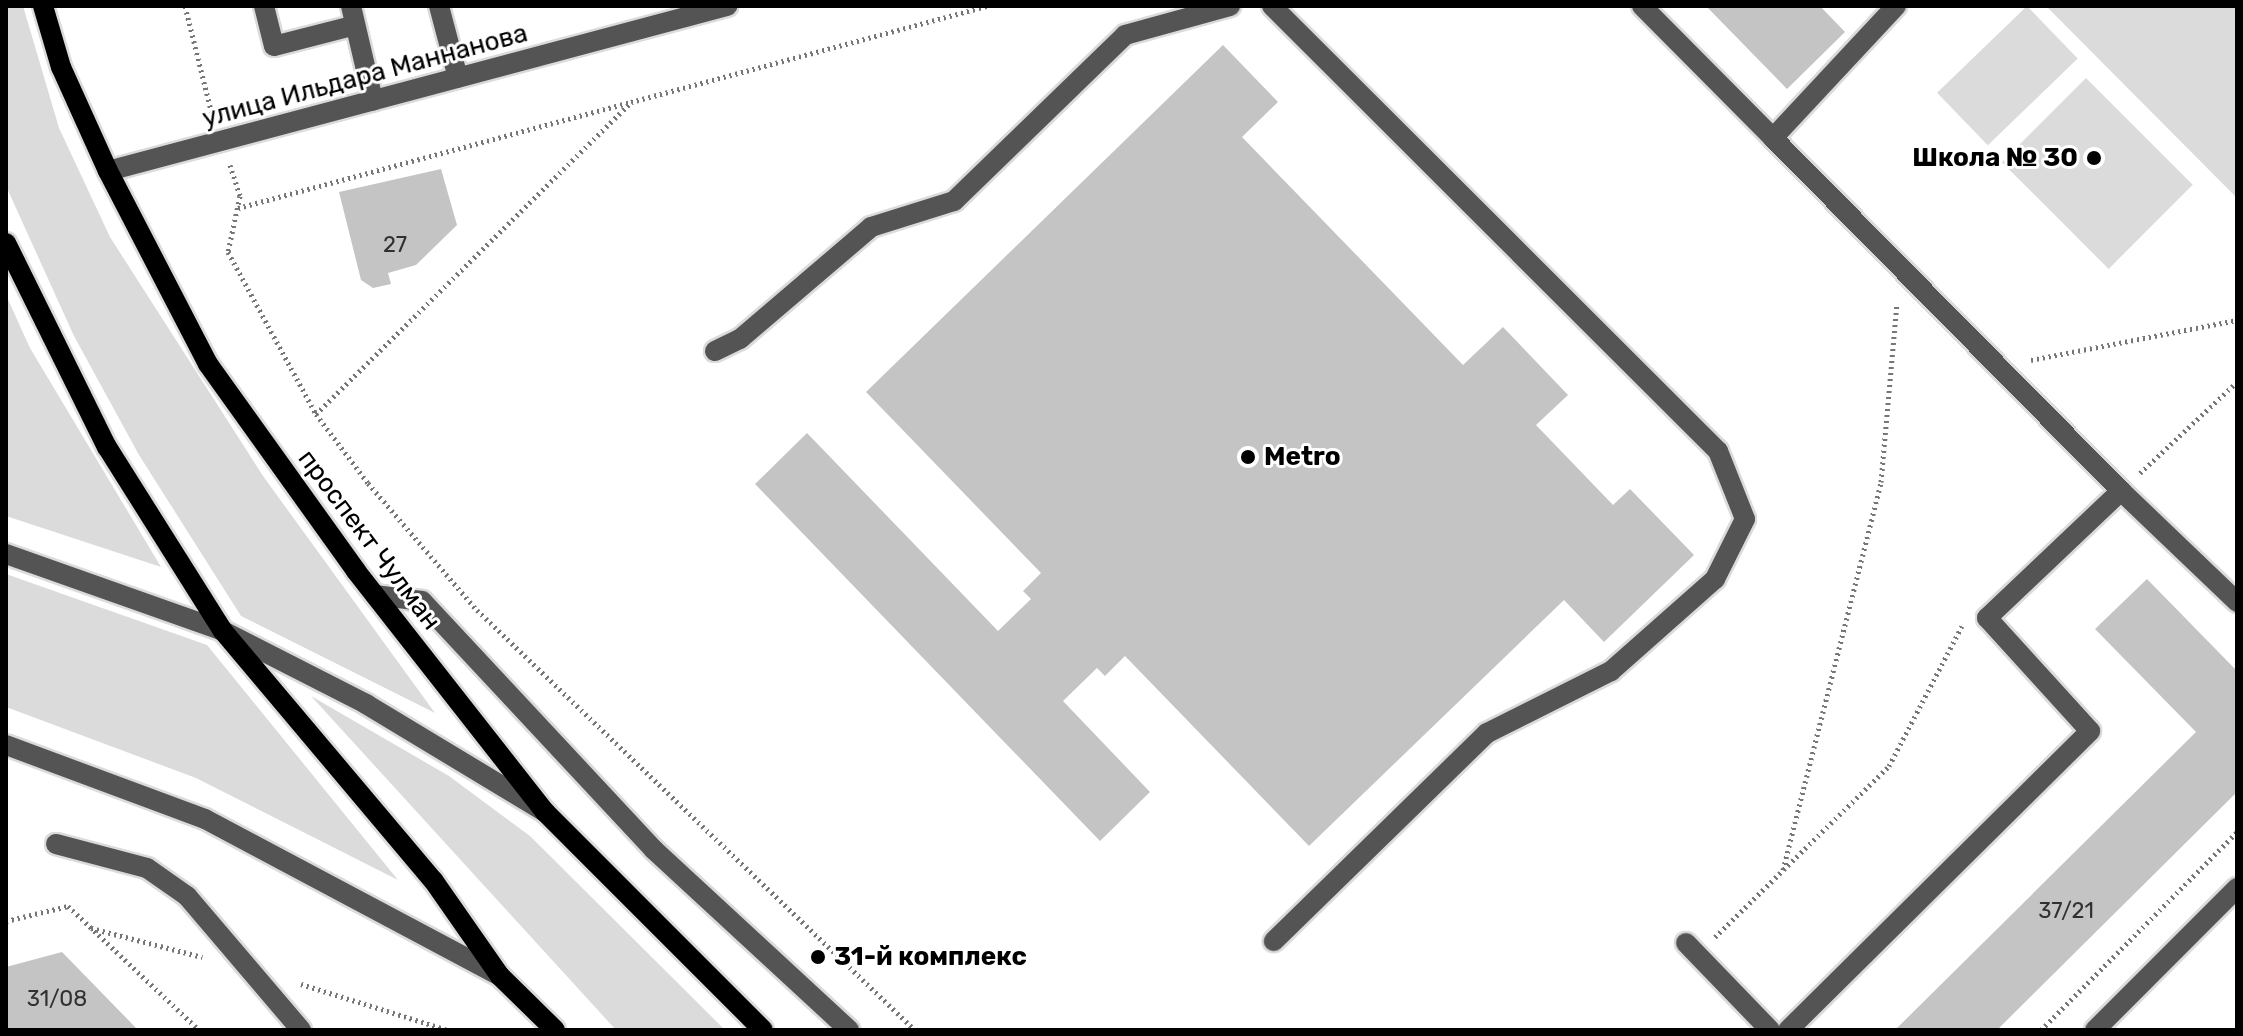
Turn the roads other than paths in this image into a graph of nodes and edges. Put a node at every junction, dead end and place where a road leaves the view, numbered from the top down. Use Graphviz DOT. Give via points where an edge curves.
graph roads {
  1 [pos="43,6"];
  2 [pos="264,6"];
  3 [pos="439,6"];
  4 [pos="727,6"];
  5 [pos="1230,6"];
  6 [pos="1272,6"];
  7 [pos="1642,6"];
  8 [pos="1896,6"];
  9 [pos="351,16"];
  10 [pos="458,78"];
  11 [pos="373,100"];
  12 [pos="1773,138"];
  13 [pos="108,171"];
  14 [pos="6,243"];
  15 [pos="715,351"];
  16 [pos="2121,491"];
  17 [pos="6,554"];
  18 [pos="375,595"];
  19 [pos="2237,602"];
  20 [pos="223,631"];
  21 [pos="6,745"];
  22 [pos="545,812"];
  23 [pos="56,844"];
  24 [pos="2237,888"];
  25 [pos="1274,941"];
  26 [pos="1692,949"];
  27 [pos="500,976"];
  28 [pos="301,1030"];
  29 [pos="555,1030"];
  30 [pos="763,1030"];
  31 [pos="849,1030"];
  32 [pos="1770,1030"];
  33 [pos="1788,1030"];
  34 [pos="2095,1030"];
  1 -- 13 [label="main road, проспект Чулман" via="61,67"];
  2 -- 9 [label="street" via="274,46"];
  3 -- 10 [label="street"];
  4 -- 10 [label="street, улица Ильдара Маннанова"];
  5 -- 15 [label="street" via="1125,35 954,201 871,227 740,339"];
  6 -- 25 [label="street" via="1718,451 1745,519 1715,579 1611,671 1487,733"];
  7 -- 12 [label="street"];
  8 -- 12 [label="street"];
  9 -- 11 [label="street"];
  10 -- 11 [label="street, улица Ильдара Маннанова"];
  11 -- 13 [label="street, улица Ильдара Маннанова"];
  12 -- 16 [label="street"];
  13 -- 18 [label="main road, проспект Чулман" via="208,364"];
  14 -- 20 [label="main road" via="107,447"];
  16 -- 19 [label="street"];
  16 -- 33 [label="street" via="1987,618 2090,731"];
  17 -- 20 [label="street"];
  18 -- 22 [label="main road, проспект Чулман"];
  18 -- 31 [label="street" via="422,601 653,849"];
  20 -- 22 [label="street" via="366,704"];
  20 -- 27 [label="main road" via="433,880"];
  21 -- 27 [label="street" via="205,819"];
  22 -- 30 [label="main road, проспект Чулман"];
  23 -- 28 [label="street" via="147,868 187,896 241,968"];
  24 -- 34 [label="street"];
  26 -- 32 [label="street"];
  27 -- 29 [label="main road"];
}
